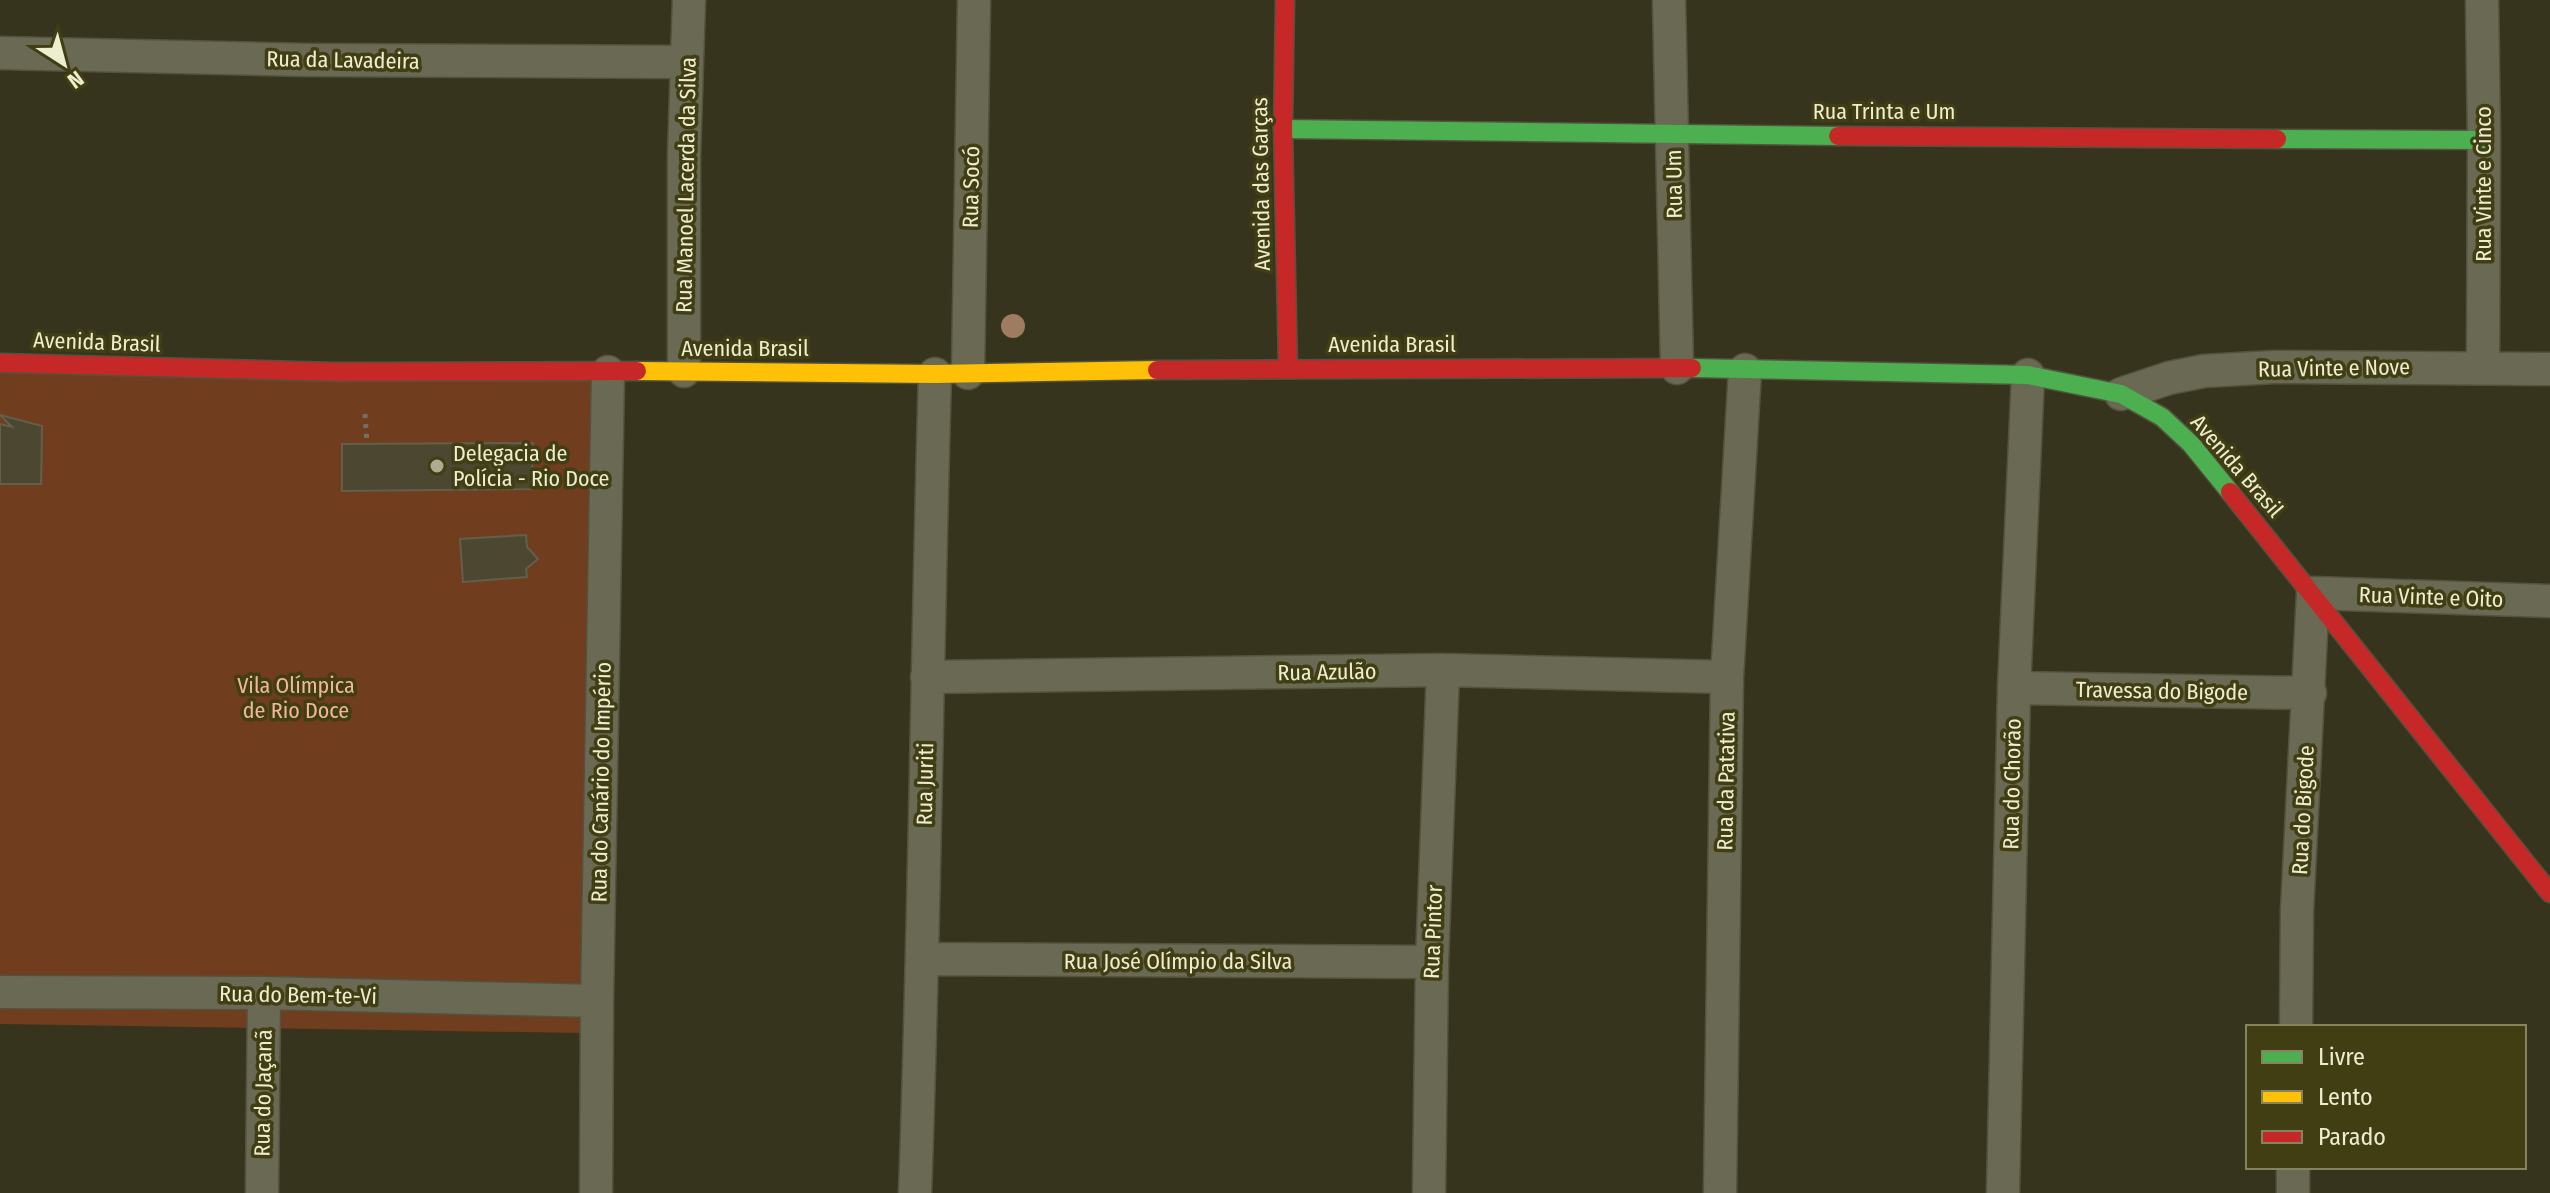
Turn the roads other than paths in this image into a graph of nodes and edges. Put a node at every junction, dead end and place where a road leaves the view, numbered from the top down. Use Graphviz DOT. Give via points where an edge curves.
graph roads {
  1 [pos="689,0"];
  2 [pos="974,0"];
  3 [pos="1285,0"];
  4 [pos="1669,0"];
  5 [pos="2482,0"];
  6 [pos="0,53"];
  7 [pos="687,62"];
  8 [pos="1283,129"];
  9 [pos="1673,135"];
  10 [pos="2484,140"];
  11 [pos="0,363"];
  12 [pos="2483,367"];
  13 [pos="1288,368"];
  14 [pos="1677,368"];
  15 [pos="2550,369"];
  16 [pos="1745,370"];
  17 [pos="684,371"];
  18 [pos="608,372"];
  19 [pos="968,373"];
  20 [pos="935,374"];
  21 [pos="2028,375"];
  22 [pos="2121,394"];
  23 [pos="2313,593"];
  24 [pos="2550,601"];
  25 [pos="1443,670"];
  26 [pos="927,677"];
  27 [pos="1727,677"];
  28 [pos="2014,688"];
  29 [pos="2310,693"];
  30 [pos="2517,851"];
  31 [pos="2550,852"];
  32 [pos="2550,893"];
  33 [pos="924,959"];
  34 [pos="1432,962"];
  35 [pos="0,992"];
  36 [pos="264,993"];
  37 [pos="597,1001"];
  38 [pos="2296,1025"];
  39 [pos="2293,1169"];
  40 [pos="262,1193"];
  41 [pos="596,1193"];
  42 [pos="915,1193"];
  43 [pos="1429,1193"];
  44 [pos="1720,1193"];
  45 [pos="2003,1193"];
  46 [pos="2293,1193"];
  1 -- 7 [label="street, Rua Manoel Lacerda da Silva"];
  2 -- 19 [label="street, Rua Socó"];
  3 -- 8 [label="main road, Avenida das Garças"];
  4 -- 9 [label="street, Rua Um"];
  5 -- 10 [label="street, Rua Vinte e Cinco"];
  6 -- 7 [label="street, Rua da Lavadeira"];
  7 -- 17 [label="street, Rua Manoel Lacerda da Silva"];
  8 -- 9 [label="main road, Rua Trinta e Um"];
  8 -- 13 [label="main road, Avenida das Garças"];
  9 -- 10 [label="main road, Rua Trinta e Um"];
  9 -- 14 [label="street, Rua Um"];
  10 -- 12 [label="street, Rua Vinte e Cinco"];
  11 -- 18 [label="main road, Avenida Brasil" via="336,372"];
  12 -- 15 [label="street, Rua Vinte e Nove"];
  12 -- 22 [label="street, Rua Vinte e Nove" via="2204,371"];
  13 -- 14 [label="main road, Avenida Brasil"];
  13 -- 19 [label="main road, Avenida Brasil"];
  14 -- 16 [label="main road, Avenida Brasil"];
  16 -- 21 [label="main road, Avenida Brasil"];
  16 -- 27 [label="street, Rua da Patativa"];
  17 -- 18 [label="main road, Avenida Brasil"];
  17 -- 20 [label="main road, Avenida Brasil"];
  18 -- 37 [label="street, Rua do Canário do Império"];
  19 -- 20 [label="main road, Avenida Brasil"];
  20 -- 26 [label="street, Rua Juriti"];
  21 -- 22 [label="main road, Avenida Brasil"];
  21 -- 28 [label="street, Rua do Chorão"];
  22 -- 23 [label="main road, Avenida Brasil" via="2162,417 2191,444"];
  23 -- 24 [label="street, Rua Vinte e Oito"];
  23 -- 29 [label="street, Rua do Bigode"];
  23 -- 30 [label="main road, Avenida Brasil"];
  25 -- 26 [label="street, Rua Azulão"];
  25 -- 27 [label="street, Rua Azulão"];
  25 -- 34 [label="street, Rua Pintor"];
  26 -- 33 [label="street, Rua Juriti"];
  27 -- 44 [label="street, Rua da Patativa"];
  28 -- 29 [label="street, Travessa do Bigode"];
  28 -- 45 [label="street, Rua do Chorão"];
  29 -- 38 [label="street, Rua do Bigode"];
  30 -- 31 [label="street"];
  30 -- 32 [label="main road, Avenida Brasil"];
  33 -- 34 [label="street, Rua José Olímpio da Silva"];
  33 -- 42 [label="street, Rua Juriti"];
  34 -- 43 [label="street, Rua Pintor"];
  35 -- 36 [label="street, Rua do Bem-te-Vi"];
  36 -- 37 [label="street, Rua do Bem-te-Vi"];
  36 -- 40 [label="street, Rua do Jaçanã"];
  37 -- 41 [label="street, Rua do Canário do Império"];
  39 -- 46 [label="street"];
}
